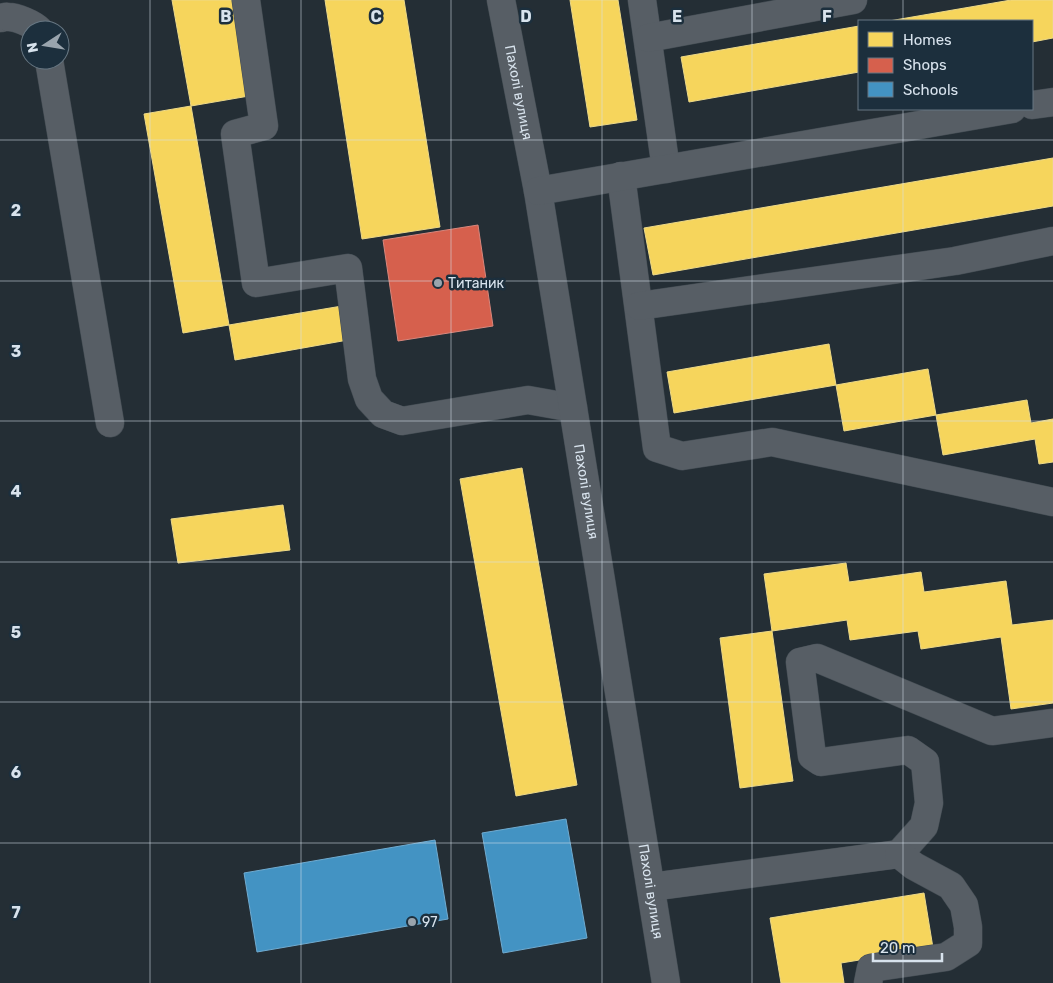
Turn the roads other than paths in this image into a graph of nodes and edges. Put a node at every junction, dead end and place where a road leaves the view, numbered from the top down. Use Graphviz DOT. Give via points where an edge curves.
graph roads {
  1 [pos="246,0"];
  2 [pos="501,0"];
  3 [pos="642,0"];
  4 [pos="850,0"];
  5 [pos="0,18"];
  6 [pos="21,20"];
  7 [pos="648,38"];
  8 [pos="51,70"];
  9 [pos="1053,102"];
  10 [pos="1033,105"];
  11 [pos="1006,110"];
  12 [pos="666,169"];
  13 [pos="621,176"];
  14 [pos="538,191"];
  15 [pos="1053,241"];
  16 [pos="639,306"];
  17 [pos="573,408"];
  18 [pos="110,423"];
  19 [pos="1053,502"];
  20 [pos="1053,723"];
  21 [pos="900,854"];
  22 [pos="651,887"];
  23 [pos="666,983"];
  24 [pos="868,983"];
  1 -- 17 [label="street" via="264,126 236,134 256,282 348,268 362,379 369,399 383,414 402,421 528,400"];
  2 -- 14 [label="street, Пахолі вулиця"];
  3 -- 7 [label="street"];
  4 -- 7 [label="street"];
  5 -- 6 [label="street" via="8,16"];
  7 -- 12 [label="street"];
  8 -- 18 [label="street"];
  9 -- 10 [label="street"];
  11 -- 12 [label="street"];
  12 -- 13 [label="street"];
  13 -- 14 [label="street"];
  13 -- 16 [label="street"];
  14 -- 17 [label="street, Пахолі вулиця"];
  15 -- 16 [label="street" via="955,261"];
  16 -- 19 [label="street" via="657,448 682,456 772,442"];
  17 -- 22 [label="street, Пахолі вулиця"];
  20 -- 21 [label="street" via="992,731 816,658 800,662 812,756 821,762 908,750 925,762 930,804 924,826"];
  21 -- 22 [label="street"];
  21 -- 24 [label="street" via="914,866 951,886 964,905 968,943 946,957 871,968"];
  22 -- 23 [label="street, Пахолі вулиця"];
}
